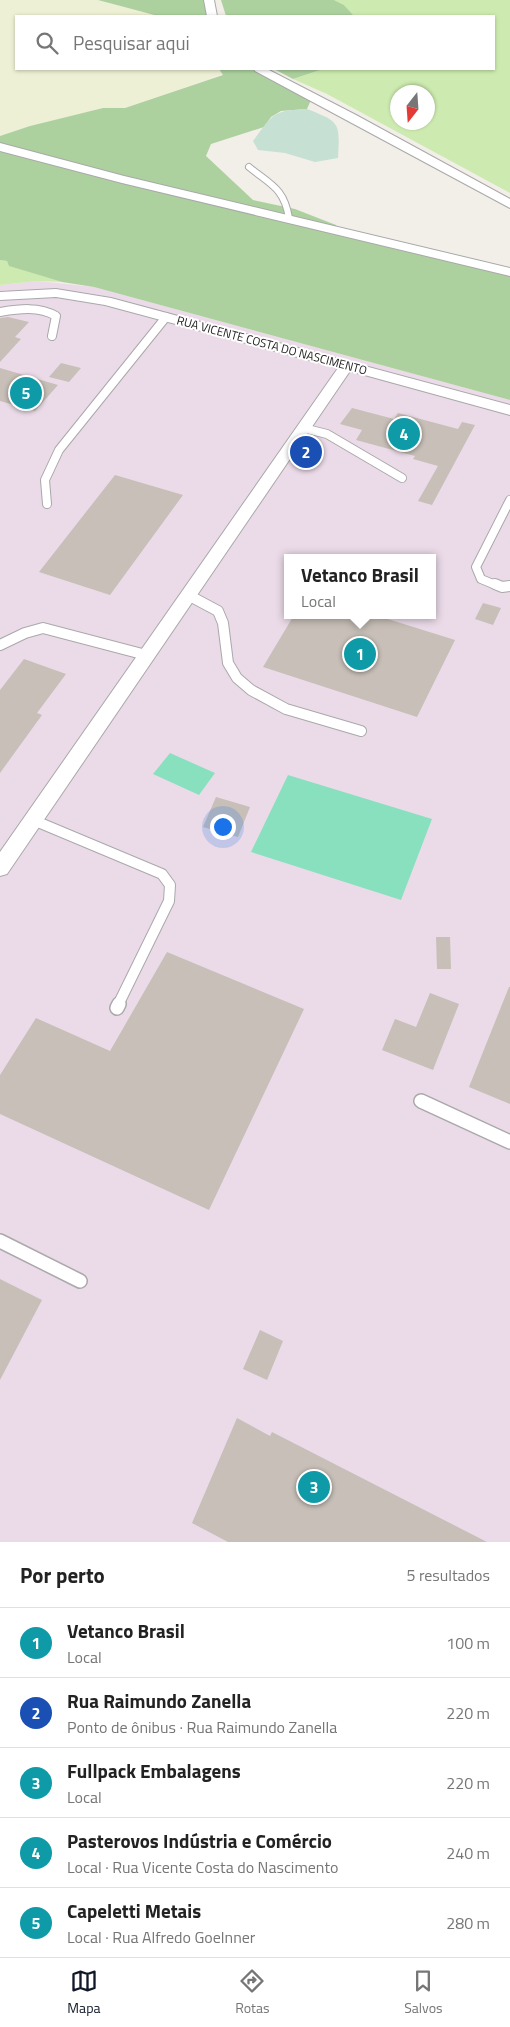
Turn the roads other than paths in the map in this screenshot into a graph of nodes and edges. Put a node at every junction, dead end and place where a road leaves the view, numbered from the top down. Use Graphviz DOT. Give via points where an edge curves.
graph roads {
  1 [pos="209,0"];
  2 [pos="212,15"];
  3 [pos="261,70"];
  4 [pos="0,147"];
  5 [pos="249,167"];
  6 [pos="510,204"];
  7 [pos="289,218"];
  8 [pos="510,272"];
  9 [pos="0,296"];
  10 [pos="0,312"];
  11 [pos="166,317"];
  12 [pos="52,336"];
  13 [pos="347,365"];
  14 [pos="510,410"];
  15 [pos="303,428"];
  16 [pos="402,478"];
  17 [pos="510,500"];
  18 [pos="47,504"];
  19 [pos="510,586"];
  20 [pos="188,595"];
  21 [pos="0,645"];
  22 [pos="146,655"];
  23 [pos="361,731"];
  24 [pos="33,820"];
  25 [pos="0,868"];
  26 [pos="117,1008"];
  27 [pos="422,1101"];
  28 [pos="510,1142"];
  29 [pos="0,1241"];
  30 [pos="80,1281"];
  1 -- 2 [label="street"];
  3 -- 6 [label="street"];
  4 -- 7 [label="street"];
  5 -- 7 [label="lane" via="280,193 286,201"];
  7 -- 8 [label="street"];
  9 -- 11 [label="street, RUA VICENTE COSTA DO NASCIMENTO" via="32,293 80,296"];
  10 -- 12 [label="lane" via="42,310 51,313 56,316"];
  11 -- 13 [label="street, RUA VICENTE COSTA DO NASCIMENTO"];
  11 -- 18 [label="lane" via="59,450 45,480"];
  13 -- 14 [label="street, RUA VICENTE COSTA DO NASCIMENTO"];
  13 -- 15 [label="street"];
  15 -- 16 [label="lane" via="327,434"];
  15 -- 20 [label="street"];
  17 -- 19 [label="lane" via="476,567 481,579 502,587"];
  20 -- 22 [label="street"];
  20 -- 23 [label="lane" via="223,615 228,662 244,685 289,711"];
  21 -- 22 [label="lane" via="43,628"];
  22 -- 24 [label="street"];
  24 -- 25 [label="street"];
  24 -- 26 [label="lane" via="162,874 170,885 169,901"];
  27 -- 28 [label="lane"];
  29 -- 30 [label="lane"];
}
